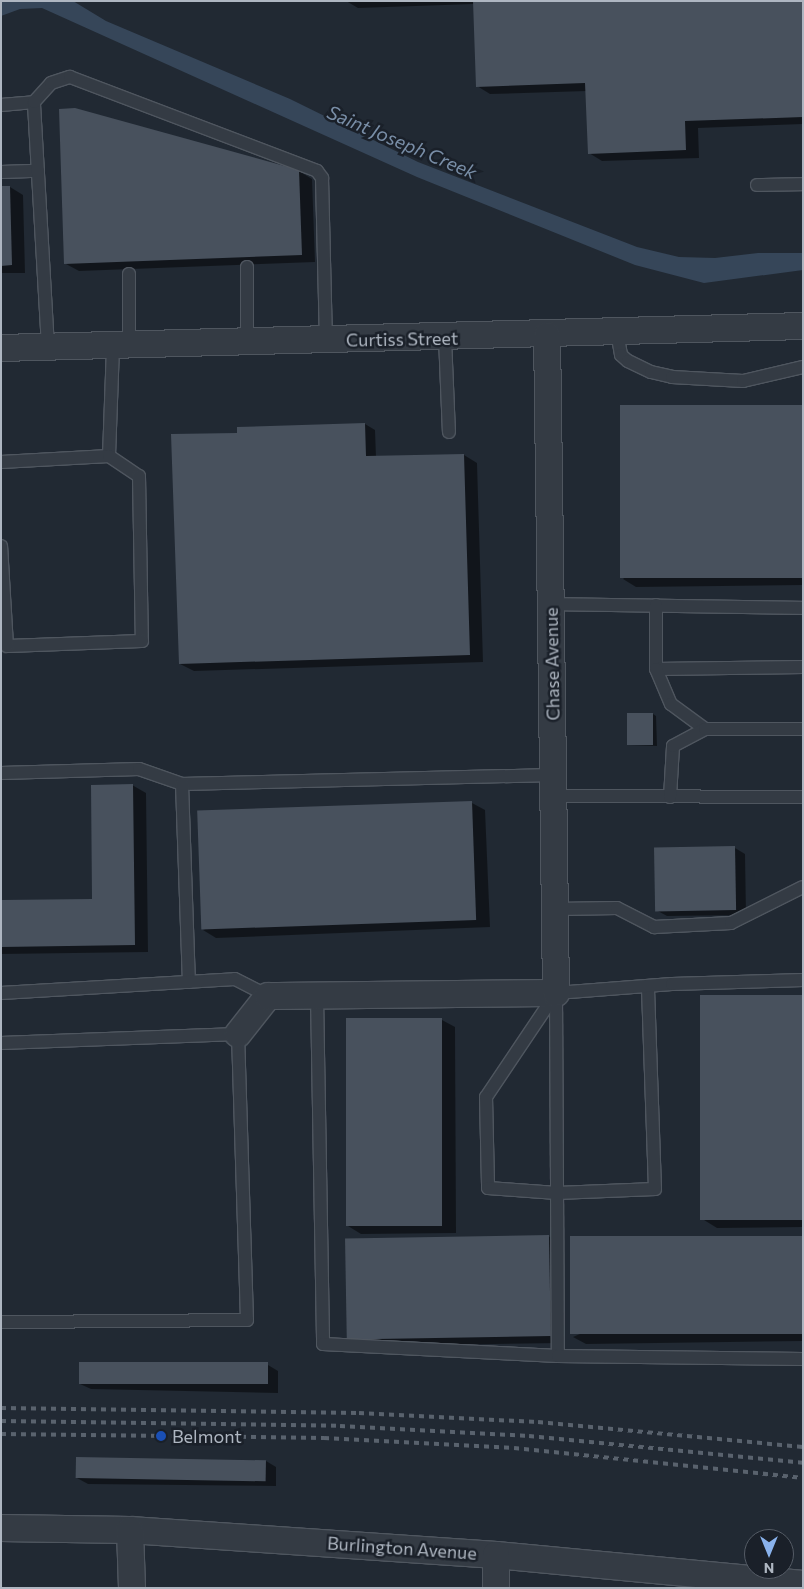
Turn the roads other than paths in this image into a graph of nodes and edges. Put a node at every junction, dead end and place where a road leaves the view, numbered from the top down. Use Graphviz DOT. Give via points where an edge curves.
graph roads {
  1 [pos="34,102"];
  2 [pos="1,105"];
  3 [pos="38,171"];
  4 [pos="1,172"];
  5 [pos="803,184"];
  6 [pos="757,185"];
  7 [pos="247,267"];
  8 [pos="129,274"];
  9 [pos="803,326"];
  10 [pos="616,332"];
  11 [pos="547,335"];
  12 [pos="445,338"];
  13 [pos="326,341"];
  14 [pos="247,342"];
  15 [pos="121,345"];
  16 [pos="48,347"];
  17 [pos="1,348"];
  18 [pos="803,367"];
  19 [pos="449,432"];
  20 [pos="109,456"];
  21 [pos="1,462"];
  22 [pos="1,546"];
  23 [pos="551,604"];
  24 [pos="656,606"];
  25 [pos="803,608"];
  26 [pos="803,667"];
  27 [pos="656,669"];
  28 [pos="705,729"];
  29 [pos="803,729"];
  30 [pos="1,773"];
  31 [pos="182,784"];
  32 [pos="554,785"];
  33 [pos="670,797"];
  34 [pos="803,797"];
  35 [pos="803,887"];
  36 [pos="555,909"];
  37 [pos="803,980"];
  38 [pos="189,982"];
  39 [pos="648,986"];
  40 [pos="1,993"];
  41 [pos="556,993"];
  42 [pos="268,996"];
  43 [pos="317,996"];
  44 [pos="238,1034"];
  45 [pos="1,1044"];
  46 [pos="557,1193"];
  47 [pos="1,1322"];
  48 [pos="558,1356"];
  49 [pos="803,1359"];
  50 [pos="1,1528"];
  51 [pos="130,1530"];
  52 [pos="496,1555"];
  53 [pos="698,1581"];
  54 [pos="803,1584"];
  55 [pos="132,1588"];
  56 [pos="496,1588"];
  1 -- 2 [label="lane"];
  1 -- 3 [label="lane"];
  1 -- 13 [label="lane" via="51,83 70,77 318,171 322,178"];
  3 -- 4 [label="lane"];
  3 -- 16 [label="lane"];
  5 -- 6 [label="lane"];
  7 -- 14 [label="lane"];
  8 -- 15 [label="lane"];
  9 -- 10 [label="street, Curtiss Street"];
  10 -- 11 [label="street, Curtiss Street"];
  10 -- 18 [label="lane" via="622,354 628,361 672,377 743,380"];
  11 -- 12 [label="street, Curtiss Street"];
  11 -- 23 [label="street, Chase Avenue"];
  12 -- 13 [label="street, Curtiss Street"];
  12 -- 19 [label="lane"];
  13 -- 14 [label="street, Curtiss Street"];
  14 -- 15 [label="street, Curtiss Street"];
  15 -- 16 [label="street, Curtiss Street"];
  15 -- 20 [label="lane"];
  16 -- 17 [label="street, Curtiss Street"];
  20 -- 21 [label="lane"];
  20 -- 22 [label="lane" via="139,476 142,641 7,646"];
  23 -- 24 [label="lane"];
  23 -- 32 [label="street, Chase Avenue"];
  24 -- 25 [label="lane"];
  24 -- 27 [label="lane"];
  26 -- 27 [label="lane"];
  27 -- 28 [label="lane" via="671,704"];
  28 -- 29 [label="lane"];
  28 -- 33 [label="lane" via="673,746"];
  30 -- 31 [label="lane" via="139,769"];
  31 -- 32 [label="lane"];
  31 -- 38 [label="lane"];
  32 -- 33 [label="lane"];
  32 -- 36 [label="street, Chase Avenue"];
  33 -- 34 [label="lane"];
  35 -- 36 [label="lane" via="731,924 654,927 617,908"];
  36 -- 41 [label="street, Chase Avenue"];
  37 -- 39 [label="lane"];
  38 -- 40 [label="lane"];
  38 -- 42 [label="lane" via="235,979"];
  39 -- 41 [label="lane"];
  39 -- 46 [label="lane" via="655,1190"];
  41 -- 43 [label="street"];
  41 -- 46 [label="lane"];
  41 -- 46 [label="lane" via="486,1096 488,1188"];
  42 -- 43 [label="street"];
  42 -- 44 [label="street"];
  43 -- 48 [label="lane" via="323,1344"];
  44 -- 45 [label="lane"];
  44 -- 47 [label="lane" via="247,1320"];
  46 -- 48 [label="lane"];
  48 -- 49 [label="lane"];
  50 -- 51 [label="street, Burlington Avenue"];
  51 -- 52 [label="street, Burlington Avenue"];
  51 -- 55 [label="street"];
  52 -- 53 [label="street, Burlington Avenue"];
  52 -- 56 [label="street"];
  53 -- 54 [label="street, Burlington Avenue"];
}
